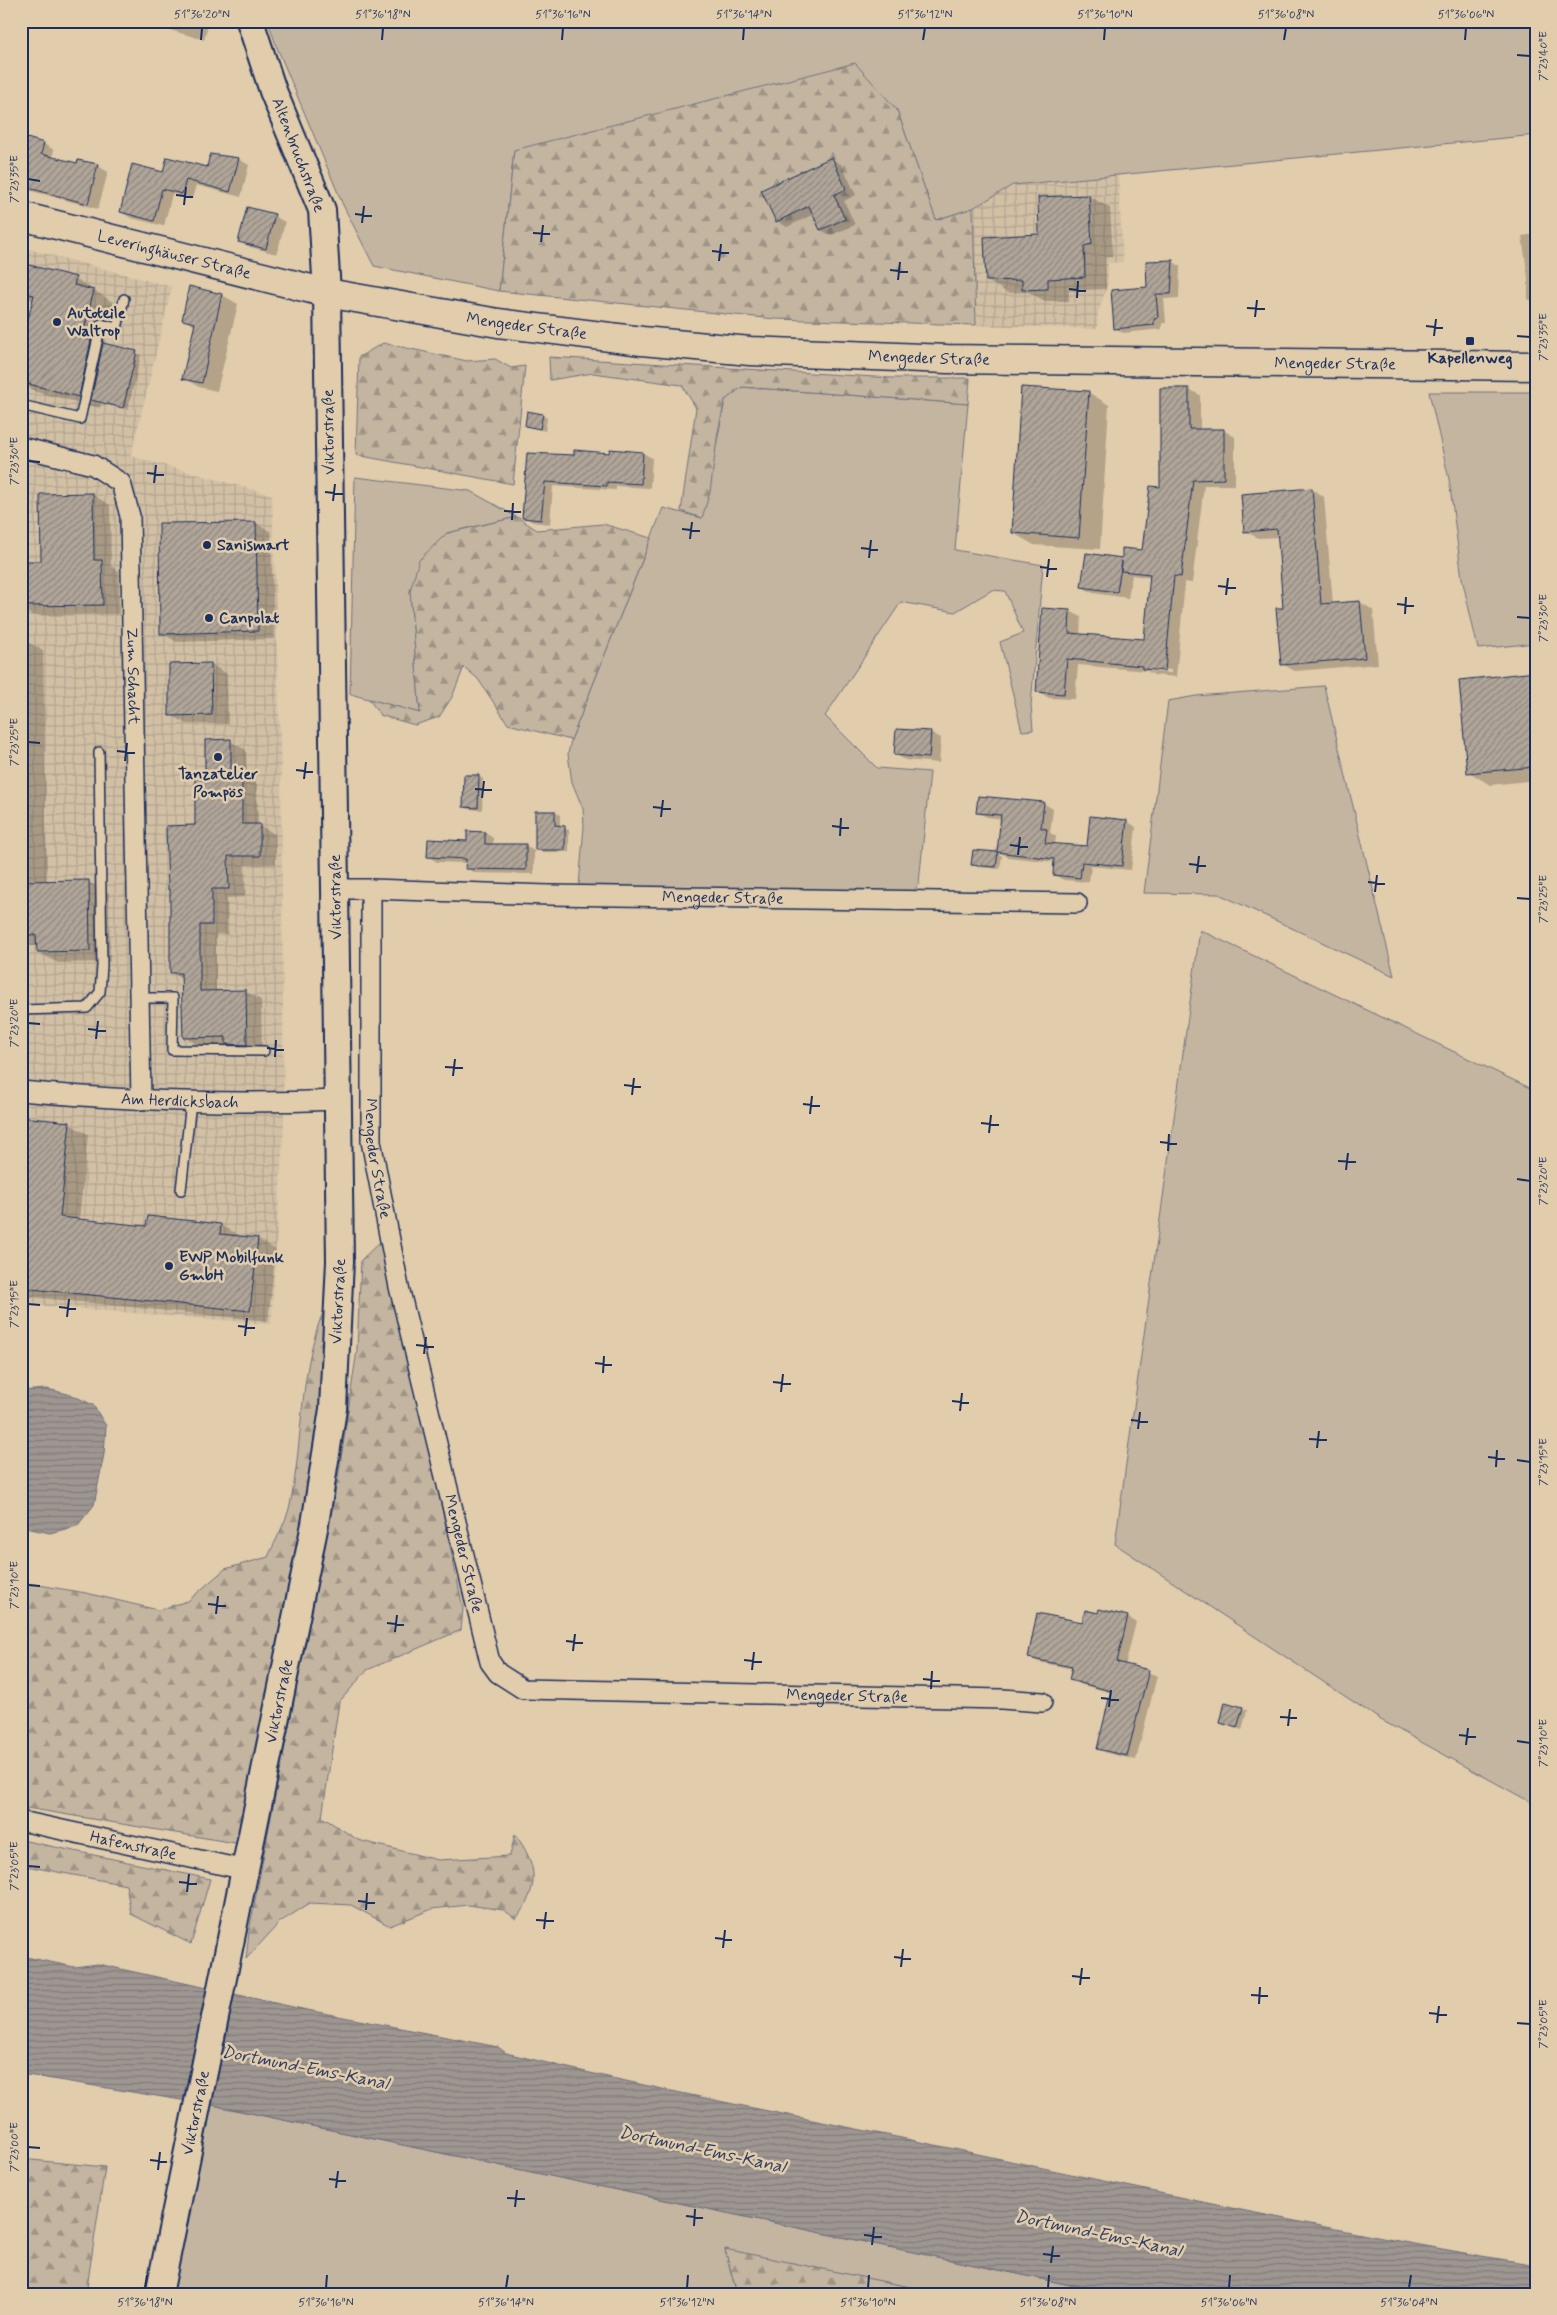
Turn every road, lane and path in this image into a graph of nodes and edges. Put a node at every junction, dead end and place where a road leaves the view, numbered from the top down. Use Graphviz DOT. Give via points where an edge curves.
graph roads {
  1 [pos="250,21"];
  2 [pos="21,216"];
  3 [pos="327,293"];
  4 [pos="124,299"];
  5 [pos="1536,366"];
  6 [pos="21,405"];
  7 [pos="21,446"];
  8 [pos="99,752"];
  9 [pos="336,889"];
  10 [pos="371,889"];
  11 [pos="1077,903"];
  12 [pos="139,998"];
  13 [pos="21,1010"];
  14 [pos="264,1051"];
  15 [pos="21,1091"];
  16 [pos="142,1100"];
  17 [pos="338,1100"];
  18 [pos="191,1102"];
  19 [pos="181,1190"];
  20 [pos="1042,1702"];
  21 [pos="21,1821"];
  22 [pos="246,1870"];
  23 [pos="159,2294"];
  1 -- 3 [label="main road, Altenbruchstraße" via="273,91 322,210"];
  2 -- 3 [label="main road, Leveringhäuser Straße"];
  3 -- 5 [label="main road, Mengeder Straße" via="498,323 750,351 947,359"];
  3 -- 9 [label="main road, Viktorstraße"];
  4 -- 6 [label="lane" via="117,328 101,324 80,419"];
  7 -- 12 [label="street, Zum Schacht" via="93,465 121,483 130,516"];
  8 -- 13 [label="lane" via="100,992 87,1008"];
  9 -- 10 [label="street, Mengeder Straße"];
  9 -- 17 [label="main road, Viktorstraße"];
  10 -- 11 [label="street, Mengeder Straße"];
  10 -- 20 [label="street, Mengeder Straße" via="372,1141 399,1287 440,1464 490,1662 498,1673 522,1689 992,1698"];
  12 -- 14 [label="lane" via="173,998 172,1050"];
  12 -- 16 [label="street, Zum Schacht"];
  15 -- 16 [label="street, Am Herdicksbach"];
  16 -- 18 [label="street, Am Herdicksbach"];
  17 -- 18 [label="street, Am Herdicksbach" via="263,1104"];
  17 -- 22 [label="main road, Viktorstraße" via="340,1261 333,1409 315,1524"];
  18 -- 19 [label="lane"];
  21 -- 22 [label="street, Hafenstraße"];
  22 -- 23 [label="main road, Viktorstraße"];
}
